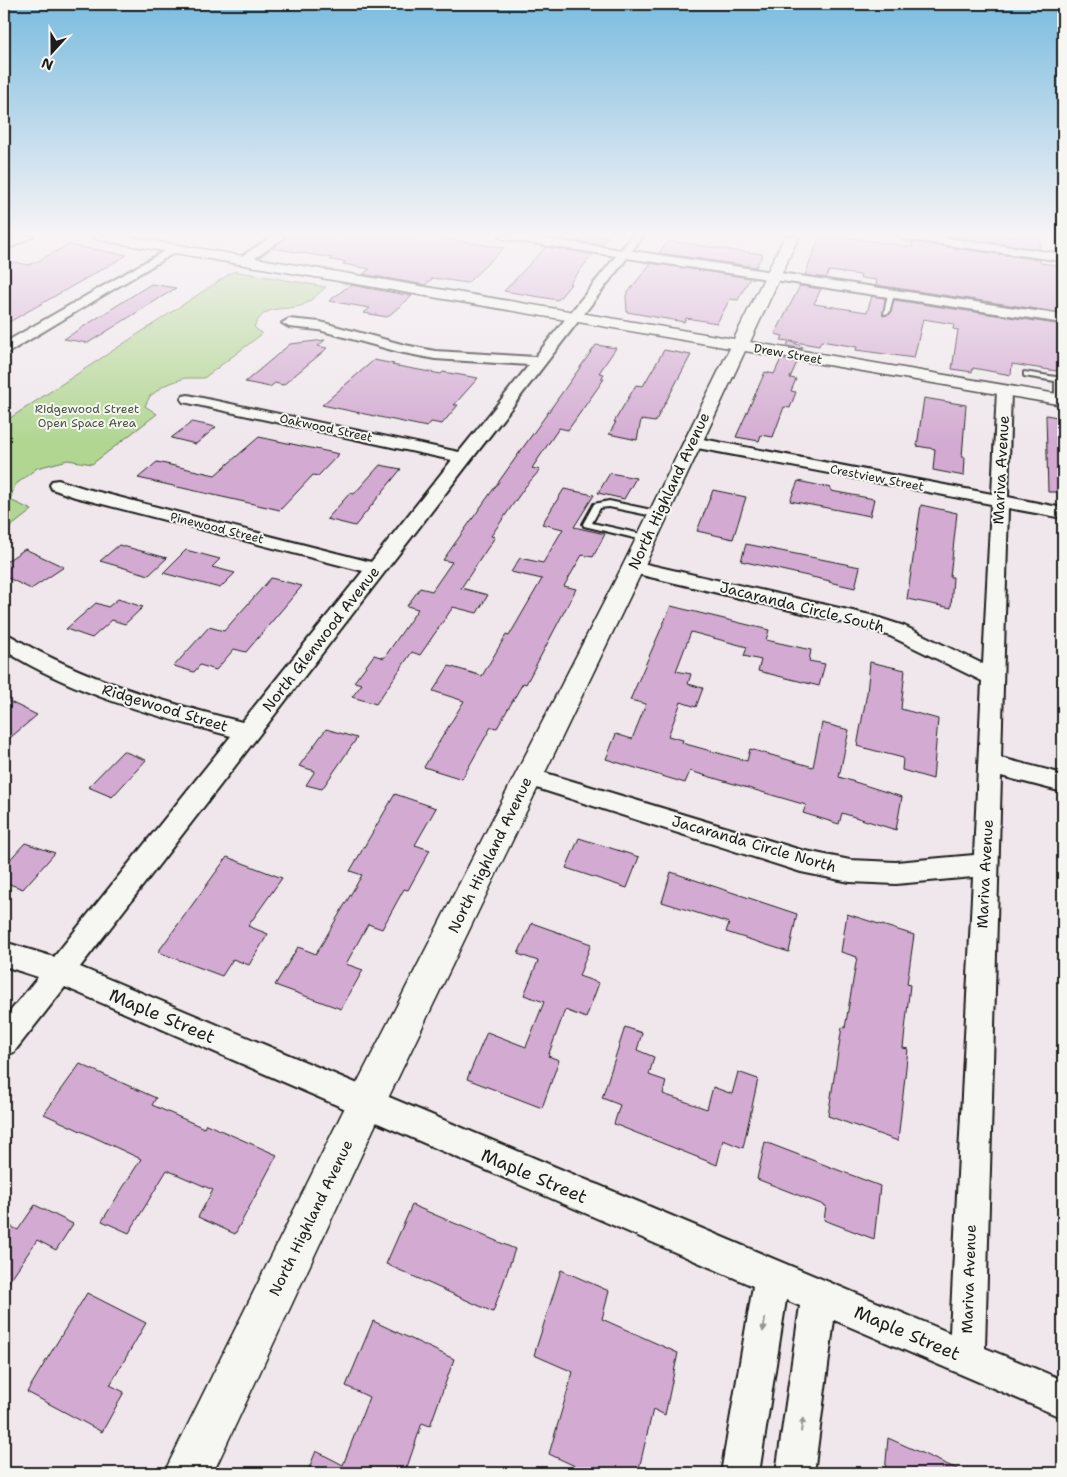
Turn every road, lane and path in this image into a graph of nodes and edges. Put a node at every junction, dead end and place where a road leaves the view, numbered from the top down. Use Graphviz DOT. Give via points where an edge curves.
graph roads {
  1 [pos="78,305"];
  2 [pos="502,305"];
  3 [pos="583,305"];
  4 [pos="759,305"];
  5 [pos="888,305"];
  6 [pos="966,305"];
  7 [pos="886,313"];
  8 [pos="573,317"];
  9 [pos="1063,319"];
  10 [pos="289,323"];
  11 [pos="739,346"];
  12 [pos="4,349"];
  13 [pos="540,361"];
  14 [pos="1027,374"];
  15 [pos="1004,390"];
  16 [pos="188,399"];
  17 [pos="1061,400"];
  18 [pos="692,442"];
  19 [pos="463,458"];
  20 [pos="58,485"];
  21 [pos="999,501"];
  22 [pos="1063,513"];
  23 [pos="658,514"];
  24 [pos="640,552"];
  25 [pos="376,568"];
  26 [pos="4,641"];
  27 [pos="992,677"];
  28 [pos="247,732"];
  29 [pos="990,764"];
  30 [pos="529,777"];
  31 [pos="1063,783"];
  32 [pos="984,865"];
  33 [pos="4,954"];
  34 [pos="59,972"];
  35 [pos="4,1042"];
  36 [pos="366,1104"];
  37 [pos="772,1277"];
  38 [pos="819,1297"];
  39 [pos="966,1359"];
  40 [pos="1063,1399"];
  41 [pos="188,1473"];
  42 [pos="740,1473"];
  43 [pos="796,1473"];
  1 -- 12 [label="street"];
  2 -- 8 [label="street, Drew Street"];
  3 -- 8 [label="street, North Glenwood Avenue"];
  4 -- 11 [label="street, North Highland Avenue"];
  5 -- 7 [label="lane"];
  6 -- 9 [label="street"];
  8 -- 11 [label="street, Drew Street"];
  8 -- 13 [label="street, North Glenwood Avenue"];
  10 -- 13 [label="street" via="320,326 435,355"];
  11 -- 15 [label="street, Drew Street"];
  11 -- 18 [label="street, North Highland Avenue"];
  13 -- 19 [label="street, North Glenwood Avenue"];
  14 -- 17 [label="lane" via="1059,380"];
  15 -- 17 [label="street, Drew Street"];
  15 -- 21 [label="street, Mariva Avenue"];
  16 -- 19 [label="street, Oakwood Street"];
  18 -- 21 [label="street, Crestview Street"];
  18 -- 23 [label="street, North Highland Avenue"];
  19 -- 25 [label="street, North Glenwood Avenue"];
  20 -- 25 [label="street, Pinewood Street"];
  21 -- 22 [label="street, Crestview Street"];
  21 -- 27 [label="street, Mariva Avenue"];
  23 -- 24 [label="street, North Highland Avenue"];
  23 -- 24 [label="lane" via="609,504 597,506 587,524"];
  24 -- 27 [label="street, Jacaranda Circle South" via="897,631"];
  24 -- 30 [label="street, North Highland Avenue"];
  25 -- 28 [label="street, North Glenwood Avenue"];
  26 -- 28 [label="street, Ridgewood Street" via="80,682 136,703"];
  27 -- 29 [label="street, Mariva Avenue"];
  28 -- 34 [label="street, North Glenwood Avenue"];
  29 -- 31 [label="street"];
  29 -- 32 [label="street, Mariva Avenue"];
  30 -- 32 [label="street, Jacaranda Circle North" via="801,861 850,871 896,873"];
  30 -- 36 [label="street, North Highland Avenue"];
  32 -- 39 [label="street, Mariva Avenue"];
  33 -- 34 [label="street, Maple Street"];
  34 -- 35 [label="street, North Glenwood Avenue"];
  34 -- 36 [label="street, Maple Street"];
  36 -- 37 [label="street, Maple Street"];
  36 -- 41 [label="street, North Highland Avenue"];
  37 -- 38 [label="street, Maple Street"];
  37 -- 42 [label="street, one-way"];
  38 -- 39 [label="street, Maple Street"];
  43 -- 38 [label="street, one-way"];
  39 -- 40 [label="street, Maple Street"];
}
